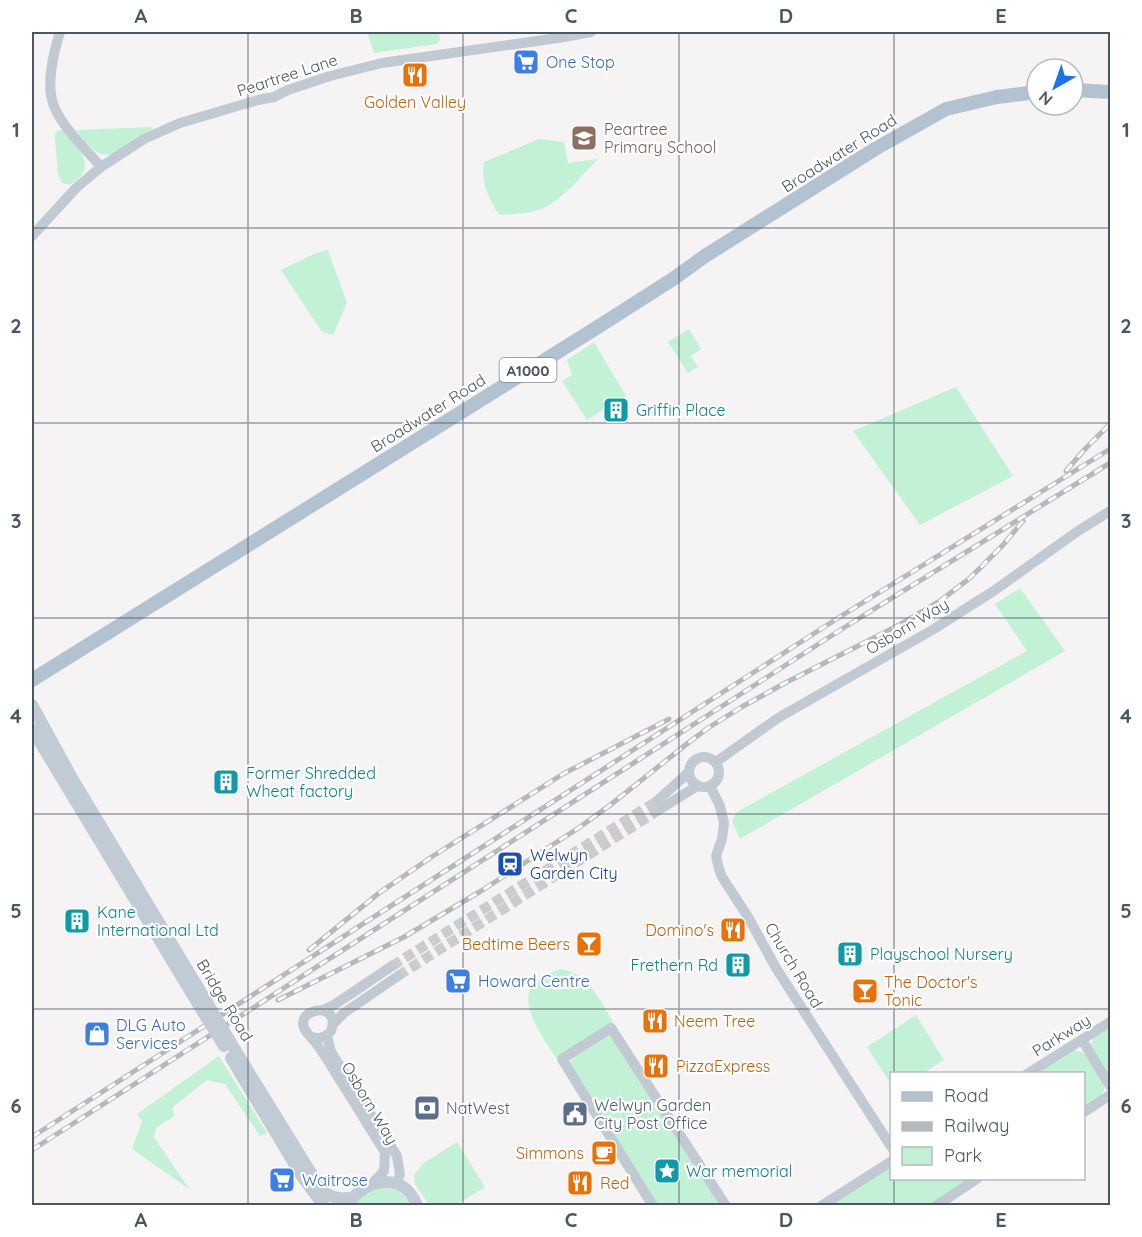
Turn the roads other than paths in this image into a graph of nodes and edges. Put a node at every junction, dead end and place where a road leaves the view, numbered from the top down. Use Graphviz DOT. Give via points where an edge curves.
graph roads {
  1 [pos="60,32"];
  2 [pos="591,32"];
  3 [pos="1085,91"];
  4 [pos="1110,92"];
  5 [pos="1025,94"];
  6 [pos="101,167"];
  7 [pos="32,236"];
  8 [pos="1110,511"];
  9 [pos="32,680"];
  10 [pos="32,705"];
  11 [pos="32,729"];
  12 [pos="716,762"];
  13 [pos="688,773"];
  14 [pos="697,786"];
  15 [pos="711,786"];
  16 [pos="392,966"];
  17 [pos="399,976"];
  18 [pos="202,1002"];
  19 [pos="323,1010"];
  20 [pos="1110,1022"];
  21 [pos="333,1024"];
  22 [pos="327,1035"];
  23 [pos="312,1037"];
  24 [pos="1082,1040"];
  25 [pos="234,1055"];
  26 [pos="1030,1072"];
  27 [pos="1110,1086"];
  28 [pos="1110,1095"];
  29 [pos="1085,1111"];
  30 [pos="890,1146"];
  31 [pos="890,1162"];
  32 [pos="976,1180"];
  33 [pos="397,1183"];
  34 [pos="371,1185"];
  35 [pos="349,1202"];
  36 [pos="324,1206"];
  37 [pos="417,1206"];
  38 [pos="653,1206"];
  39 [pos="726,1206"];
  40 [pos="821,1206"];
  41 [pos="936,1206"];
  1 -- 6 [label="street" via="50,82 51,99 62,122"];
  2 -- 6 [label="street, Peartree Lane" via="345,72 269,99 180,123"];
  3 -- 4 [label="main road"];
  5 -- 9 [label="main road, Broadwater Road / A1000" via="946,109 875,148 593,330"];
  6 -- 7 [label="street, Peartree Lane"];
  8 -- 12 [label="street, Osborn Way" via="985,597 778,718"];
  10 -- 18 [label="main road, Bridge Road"];
  11 -- 18 [label="main road, Bridge Road"];
  12 -- 13 [label="street" via="708,757 698,758 691,763"];
  12 -- 15 [label="street" via="719,775"];
  13 -- 14 [label="street"];
  13 -- 14 [label="street" via="659,804"];
  14 -- 15 [label="street"];
  15 -- 30 [label="street, Church Road" via="724,823 716,856 722,877"];
  16 -- 19 [label="street"];
  17 -- 21 [label="street"];
  18 -- 25 [label="main road, Bridge Road, bridge"];
  19 -- 21 [label="street"];
  19 -- 23 [label="street" via="314,1010 305,1018 305,1028"];
  20 -- 24 [label="street, Parkway"];
  21 -- 22 [label="street"];
  22 -- 23 [label="street"];
  22 -- 33 [label="street, Osborn Way" via="331,1052 398,1156"];
  23 -- 34 [label="street, Osborn Way" via="385,1152 384,1171"];
  24 -- 26 [label="street, Parkway"];
  24 -- 27 [label="street"];
  25 -- 35 [label="main road, Bridge Road" via="322,1191"];
  25 -- 36 [label="main road, Bridge Road" via="301,1175"];
  28 -- 29 [label="street"];
  31 -- 40 [label="street"];
  32 -- 41 [label="street"];
  33 -- 34 [label="main road"];
  33 -- 37 [label="main road" via="407,1188"];
  34 -- 35 [label="main road"];
  38 -- 39 [label="street" via="562,1059 611,1029"];
}
